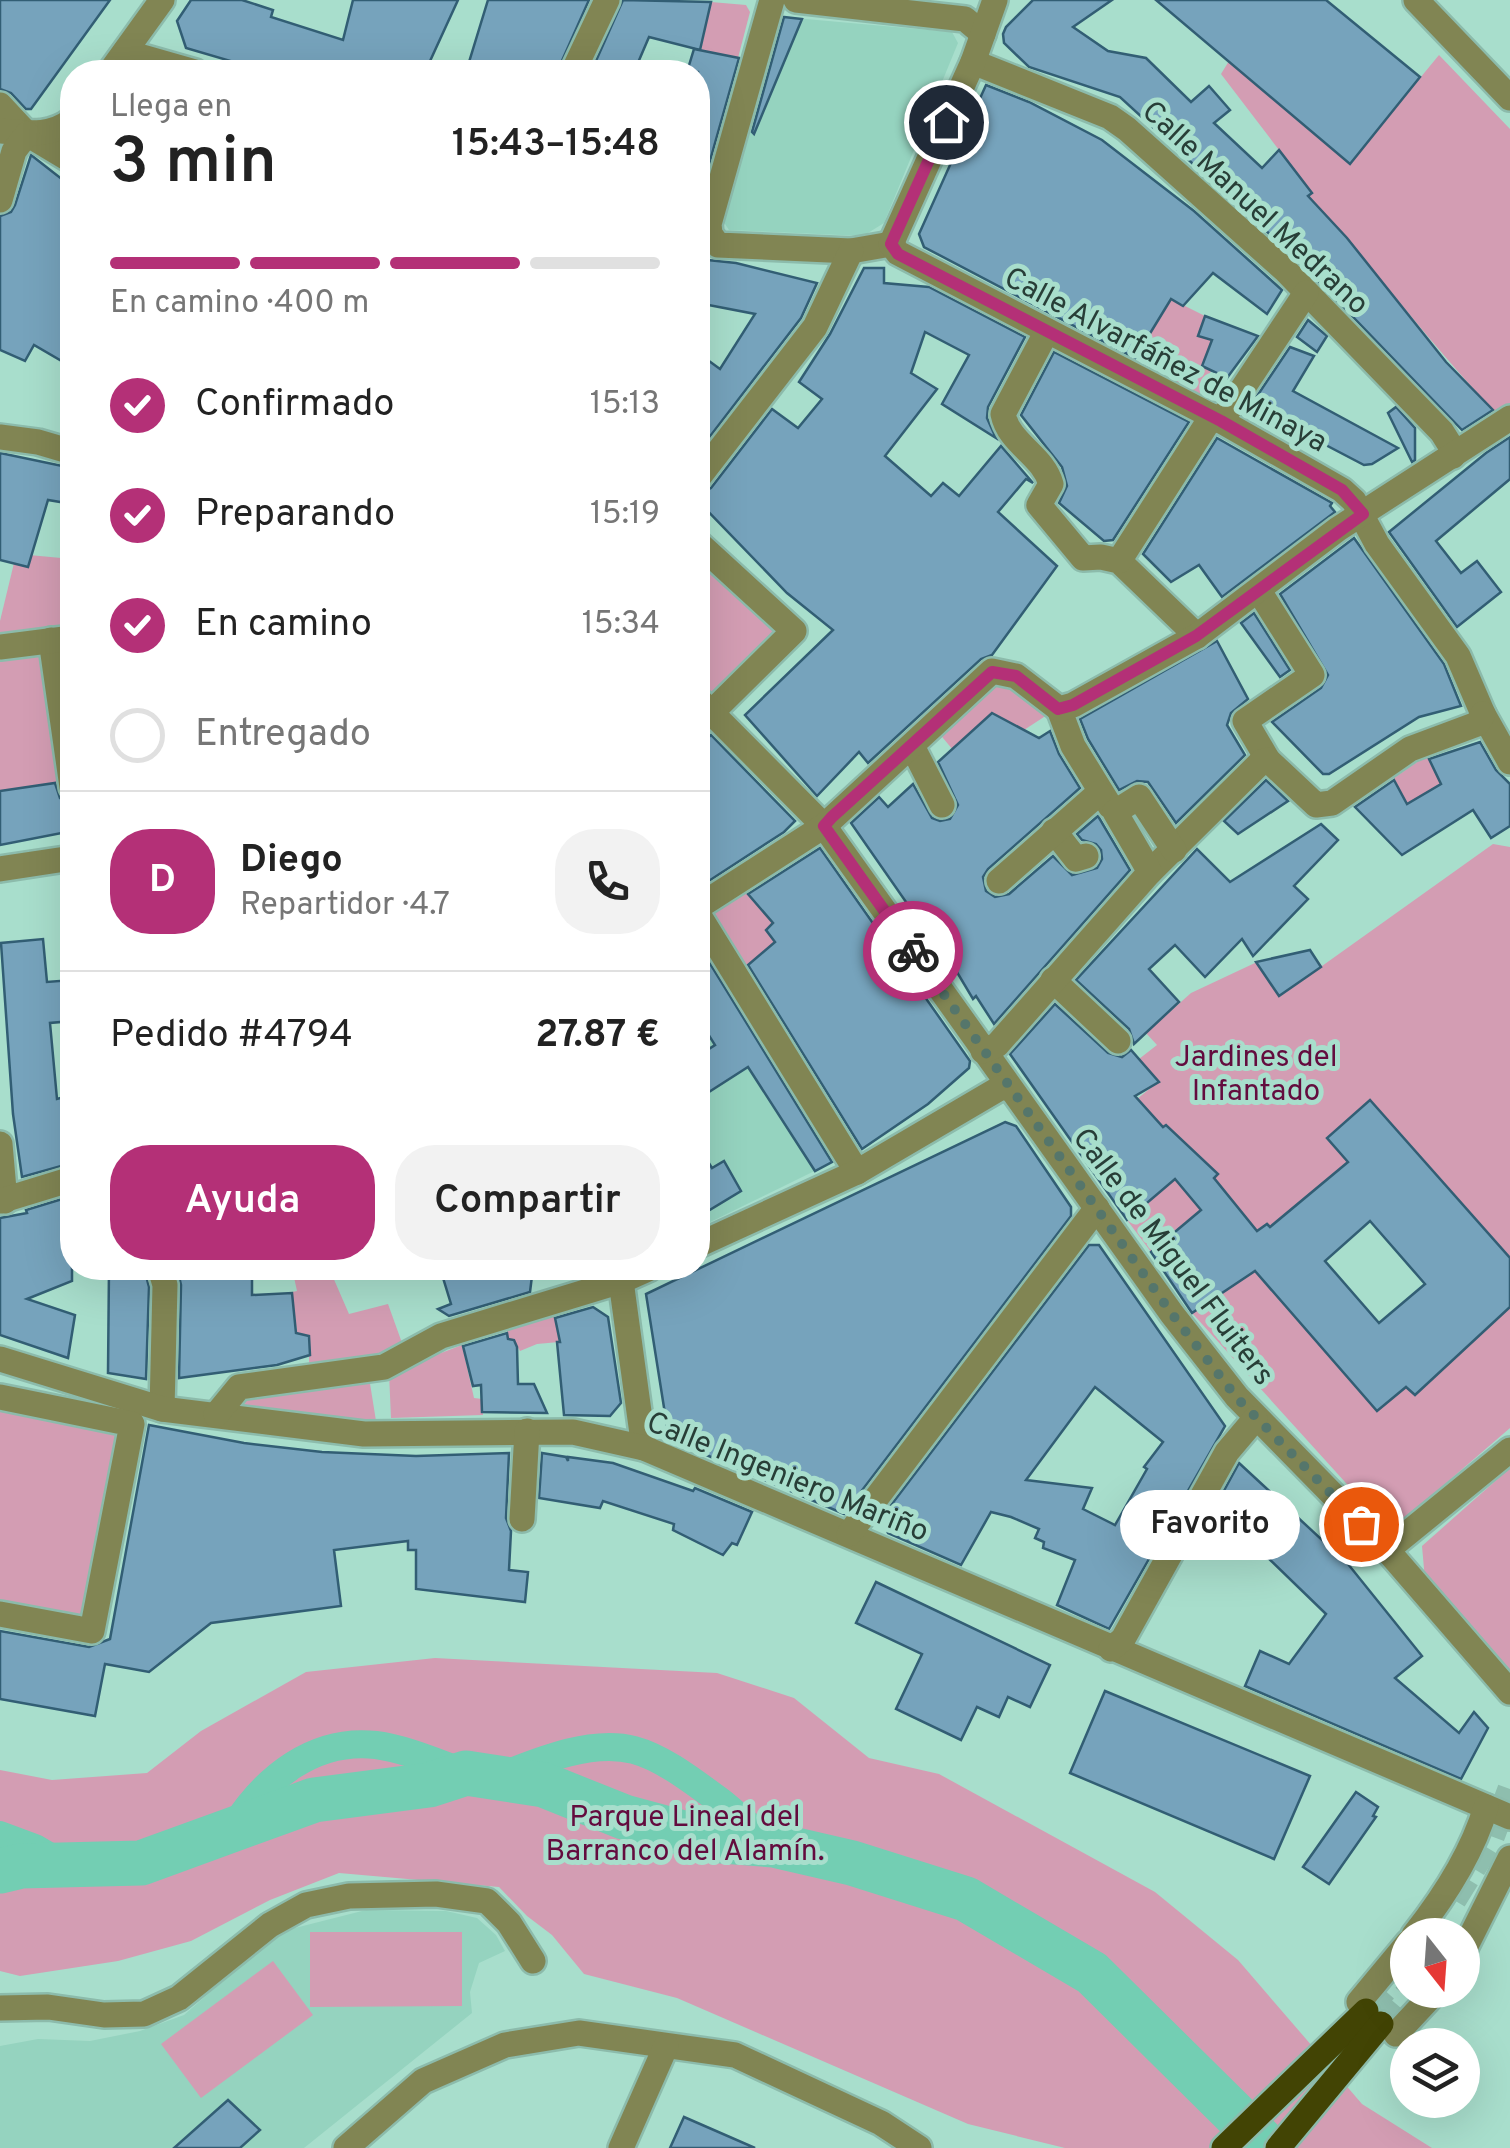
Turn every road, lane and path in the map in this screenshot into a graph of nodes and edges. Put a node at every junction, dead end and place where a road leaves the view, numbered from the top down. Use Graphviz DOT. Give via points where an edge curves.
graph roads {
  1 [pos="162,0"];
  2 [pos="607,0"];
  3 [pos="772,0"];
  4 [pos="796,0"];
  5 [pos="995,0"];
  6 [pos="1416,0"];
  7 [pos="983,34"];
  8 [pos="118,60"];
  9 [pos="579,60"];
  10 [pos="973,62"];
  11 [pos="1510,98"];
  12 [pos="0,105"];
  13 [pos="60,129"];
  14 [pos="0,131"];
  15 [pos="27,134"];
  16 [pos="60,154"];
  17 [pos="0,200"];
  18 [pos="710,220"];
  19 [pos="891,244"];
  20 [pos="710,246"];
  21 [pos="850,251"];
  22 [pos="1306,293"];
  23 [pos="1046,330"];
  24 [pos="1510,418"];
  25 [pos="1217,419"];
  26 [pos="0,437"];
  27 [pos="60,448"];
  28 [pos="1453,456"];
  29 [pos="710,462"];
  30 [pos="1363,514"];
  31 [pos="710,554"];
  32 [pos="1120,561"];
  33 [pos="1258,591"];
  34 [pos="1196,636"];
  35 [pos="60,639"];
  36 [pos="0,647"];
  37 [pos="710,701"];
  38 [pos="1058,709"];
  39 [pos="710,712"];
  40 [pos="1483,714"];
  41 [pos="912,746"];
  42 [pos="1268,760"];
  43 [pos="1510,762"];
  44 [pos="1107,802"];
  45 [pos="942,805"];
  46 [pos="824,826"];
  47 [pos="1054,831"];
  48 [pos="1174,850"];
  49 [pos="1086,856"];
  50 [pos="60,860"];
  51 [pos="0,869"];
  52 [pos="1150,872"];
  53 [pos="999,881"];
  54 [pos="710,902"];
  55 [pos="710,930"];
  56 [pos="1052,980"];
  57 [pos="1118,1041"];
  58 [pos="983,1051"];
  59 [pos="1009,1088"];
  60 [pos="0,1144"];
  61 [pos="857,1172"];
  62 [pos="60,1183"];
  63 [pos="2,1201"];
  64 [pos="1097,1208"];
  65 [pos="710,1240"];
  66 [pos="164,1280"];
  67 [pos="621,1281"];
  68 [pos="0,1359"];
  69 [pos="0,1397"];
  70 [pos="162,1409"];
  71 [pos="127,1411"];
  72 [pos="216,1415"];
  73 [pos="1255,1419"];
  74 [pos="527,1431"];
  75 [pos="644,1448"];
  76 [pos="1510,1450"];
  77 [pos="522,1518"];
  78 [pos="849,1534"];
  79 [pos="1388,1550"];
  80 [pos="0,1614"];
  81 [pos="1112,1649"];
  82 [pos="1510,1692"];
  83 [pos="1499,1817"];
  84 [pos="1510,1846"];
  85 [pos="1510,1858"];
  86 [pos="1427,1918"];
  87 [pos="1480,1918"];
  88 [pos="533,1961"];
  89 [pos="1390,1985"];
  90 [pos="0,2008"];
  91 [pos="1398,2008"];
  92 [pos="1376,2018"];
  93 [pos="666,2046"];
  94 [pos="1308,2089"];
  95 [pos="346,2148"];
  96 [pos="622,2148"];
  97 [pos="919,2148"];
  98 [pos="1224,2148"];
  99 [pos="1278,2148"];
  1 -- 8 [label="street"];
  2 -- 9 [label="street"];
  3 -- 18 [label="street"];
  4 -- 7 [label="street" via="965,19"];
  5 -- 7 [label="street"];
  6 -- 11 [label="street"];
  7 -- 10 [label="street"];
  10 -- 19 [label="street"];
  10 -- 22 [label="street, Calle Manuel Medrano" via="1118,123"];
  12 -- 15 [label="street"];
  13 -- 15 [label="street"];
  14 -- 15 [label="street"];
  15 -- 16 [label="street"];
  15 -- 17 [label="street" via="14,150"];
  19 -- 21 [label="street"];
  19 -- 23 [label="street, Calle Alvarfáñez de Minaya" via="898,254"];
  20 -- 21 [label="street"];
  21 -- 29 [label="street" via="814,327"];
  22 -- 25 [label="street"];
  22 -- 28 [label="street, Calle Manuel Medrano" via="1442,432"];
  23 -- 25 [label="street, Calle Alvarfáñez de Minaya"];
  23 -- 32 [label="street" via="1003,414 1006,430 1048,472 1051,484 1039,505 1083,558"];
  24 -- 28 [label="street"];
  25 -- 30 [label="street, Calle Alvarfáñez de Minaya" via="1342,490"];
  25 -- 32 [label="street"];
  26 -- 27 [label="street"];
  28 -- 30 [label="street"];
  30 -- 33 [label="street"];
  30 -- 40 [label="street, Calle Alvarfáñez de Minaya" via="1458,656"];
  31 -- 37 [label="street" via="794,631"];
  32 -- 34 [label="street"];
  33 -- 34 [label="street"];
  33 -- 42 [label="street" via="1312,675 1245,721"];
  34 -- 38 [label="street"];
  35 -- 36 [label="street"];
  38 -- 41 [label="street" via="1016,676 992,672"];
  38 -- 44 [label="street"];
  39 -- 46 [label="street, Calle de Miguel Fluiters"];
  40 -- 42 [label="street" via="1477,724 1410,750 1332,803 1316,805"];
  40 -- 43 [label="street, Calle Alvarfáñez de Minaya"];
  41 -- 45 [label="street"];
  41 -- 46 [label="street"];
  42 -- 48 [label="street"];
  44 -- 47 [label="street"];
  44 -- 48 [label="street" via="1139,797"];
  44 -- 52 [label="street"];
  46 -- 54 [label="street"];
  46 -- 58 [label="street, Calle de Miguel Fluiters"];
  47 -- 49 [label="street" via="1076,858"];
  47 -- 53 [label="street"];
  48 -- 52 [label="street"];
  50 -- 51 [label="street"];
  52 -- 56 [label="street"];
  55 -- 61 [label="street"];
  56 -- 57 [label="street"];
  56 -- 58 [label="street" via="997,1046"];
  58 -- 59 [label="street, Calle de Miguel Fluiters"];
  59 -- 61 [label="street"];
  59 -- 64 [label="street, Calle de Miguel Fluiters"];
  60 -- 63 [label="street"];
  61 -- 65 [label="street"];
  62 -- 63 [label="street"];
  64 -- 73 [label="street, Calle de Miguel Fluiters"];
  64 -- 78 [label="street"];
  66 -- 70 [label="street"];
  67 -- 72 [label="street" via="441,1336 384,1367 239,1387"];
  67 -- 75 [label="street"];
  68 -- 71 [label="street, Calle Ingeniero Mariño"];
  69 -- 71 [label="street"];
  70 -- 71 [label="street, Calle Ingeniero Mariño"];
  70 -- 72 [label="street, Calle Ingeniero Mariño"];
  71 -- 80 [label="street" via="132,1424 92,1631"];
  72 -- 74 [label="street, Calle Ingeniero Mariño" via="364,1434"];
  73 -- 79 [label="street, Calle de Miguel Fluiters"];
  73 -- 81 [label="street" via="1227,1452"];
  74 -- 75 [label="street, Calle Ingeniero Mariño" via="572,1432"];
  74 -- 77 [label="street"];
  75 -- 78 [label="street, Calle Ingeniero Mariño"];
  76 -- 79 [label="street"];
  78 -- 81 [label="street, Calle Ingeniero Mariño"];
  79 -- 82 [label="street, Calle de Miguel Fluiters"];
  81 -- 83 [label="street, Calle Ingeniero Mariño"];
  83 -- 84 [label="street, Calle Ingeniero Mariño"];
  83 -- 86 [label="street"];
  85 -- 87 [label="street"];
  88 -- 90 [label="street" via="487,1901 436,1894 349,1896 306,1904 179,1998 144,2014"];
  89 -- 92 [label="street"];
  91 -- 92 [label="street"];
  92 -- 94 [label="main road"];
  93 -- 95 [label="street" via="580,2033 505,2045 424,2082"];
  93 -- 96 [label="street"];
  93 -- 97 [label="street" via="736,2056 881,2122"];
  94 -- 98 [label="main road"];
  94 -- 99 [label="main road"];
}
